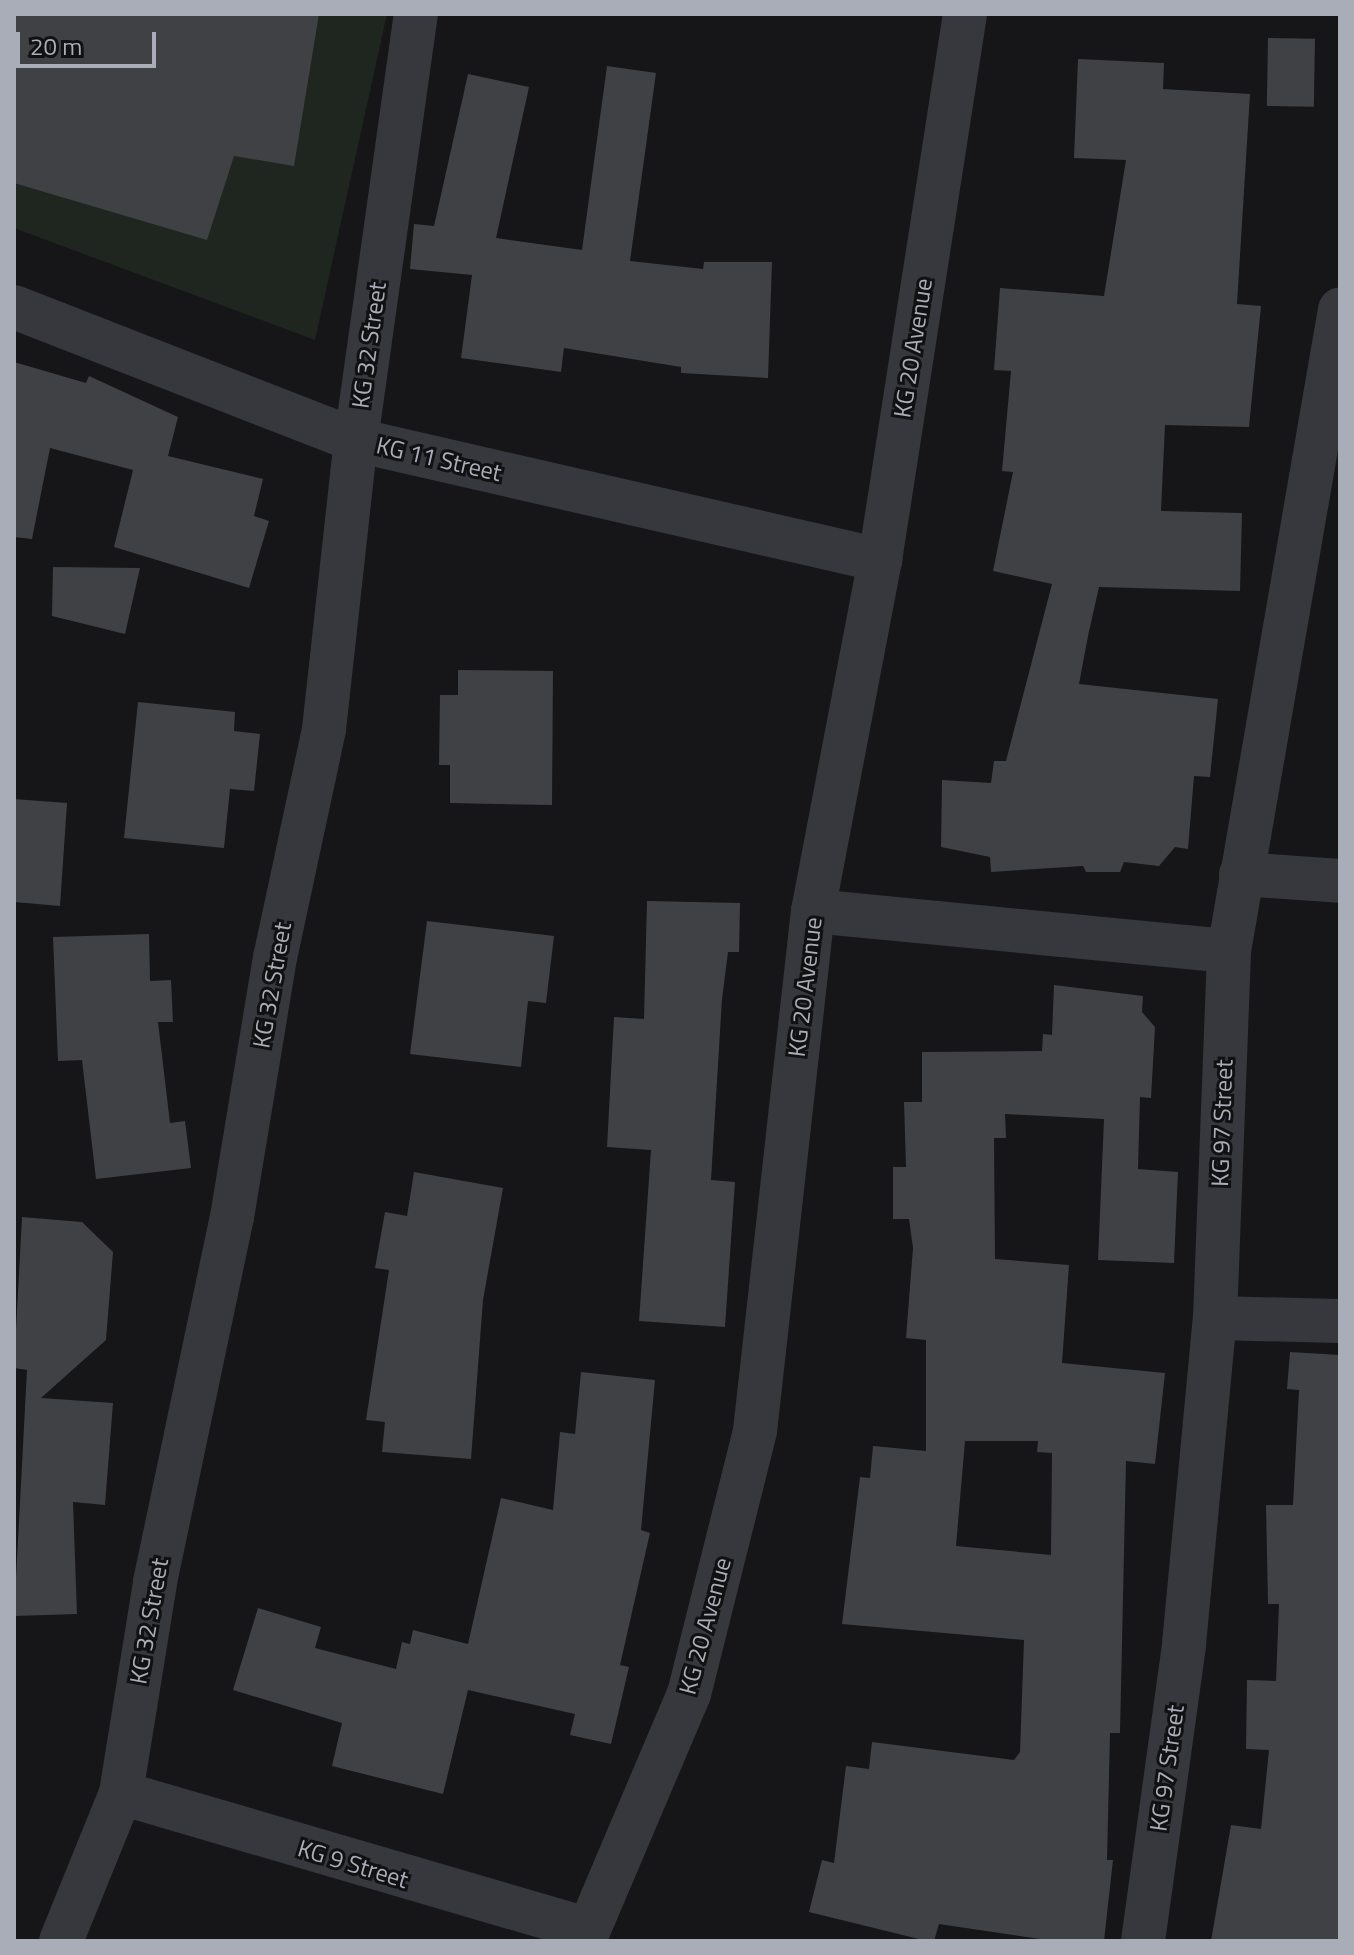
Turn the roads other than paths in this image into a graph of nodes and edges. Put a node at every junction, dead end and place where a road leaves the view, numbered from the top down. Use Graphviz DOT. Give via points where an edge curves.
graph roads {
  1 [pos="416,14"];
  2 [pos="965,14"];
  3 [pos="14,307"];
  4 [pos="1340,310"];
  5 [pos="356,440"];
  6 [pos="880,560"];
  7 [pos="1241,874"];
  8 [pos="1340,881"];
  9 [pos="813,911"];
  10 [pos="1229,951"];
  11 [pos="1215,1318"];
  12 [pos="1340,1321"];
  13 [pos="121,1793"];
  14 [pos="586,1935"];
  15 [pos="61,1941"];
  16 [pos="1143,1941"];
  1 -- 5 [label="street, KG 32 Street"];
  2 -- 6 [label="street, KG 20 Avenue"];
  3 -- 5 [label="street, KG 11 Street"];
  4 -- 7 [label="street, KG 97 Street"];
  5 -- 6 [label="street, KG 11 Street"];
  5 -- 13 [label="street, KG 32 Street" via="324,729 275,958 232,1217 155,1582"];
  6 -- 9 [label="street, KG 20 Avenue"];
  7 -- 8 [label="street"];
  7 -- 10 [label="street, KG 97 Street"];
  9 -- 10 [label="street"];
  9 -- 14 [label="street, KG 20 Avenue" via="755,1431 689,1694"];
  10 -- 11 [label="street, KG 97 Street"];
  11 -- 12 [label="street"];
  11 -- 16 [label="street, KG 97 Street" via="1184,1644"];
  13 -- 14 [label="street, KG 9 Street"];
  13 -- 15 [label="street, KG 32 Street"];
}
